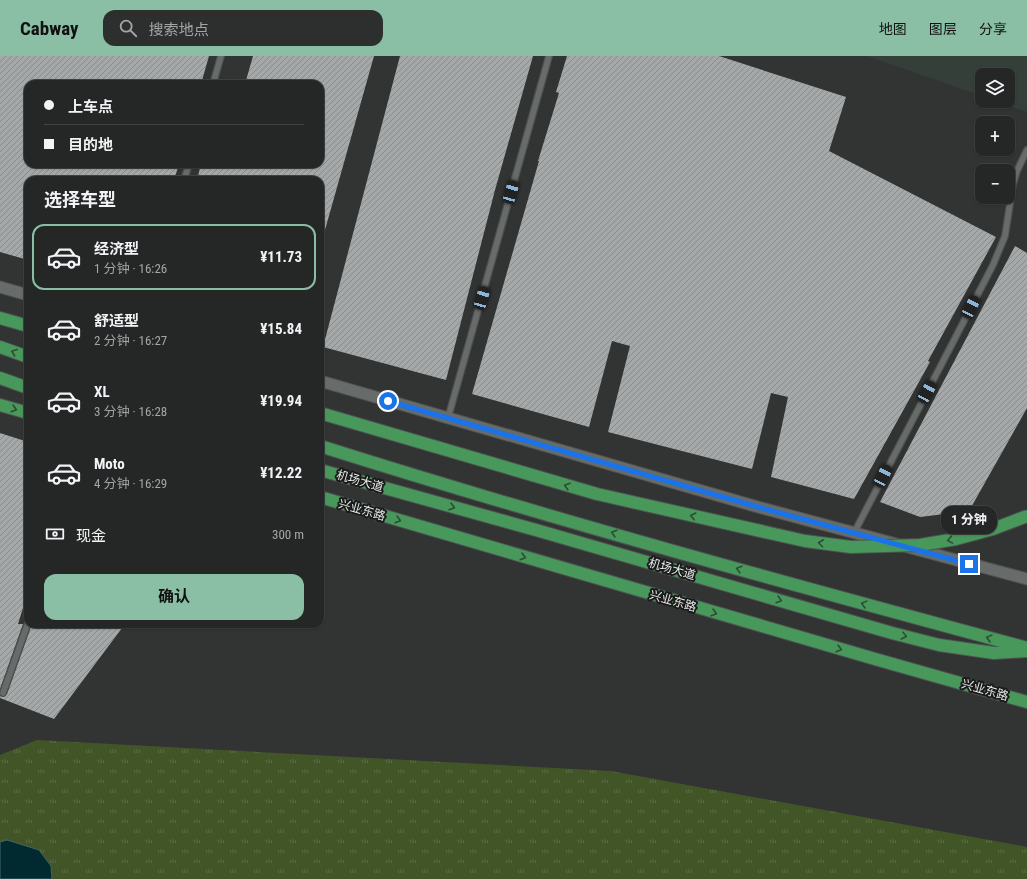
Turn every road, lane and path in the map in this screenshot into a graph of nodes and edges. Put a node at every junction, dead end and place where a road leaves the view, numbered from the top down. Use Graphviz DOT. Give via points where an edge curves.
graph roads {
  1 [pos="221,56"];
  2 [pos="549,56"];
  3 [pos="214,80"];
  4 [pos="1027,150"];
  5 [pos="0,287"];
  6 [pos="24,294"];
  7 [pos="0,318"];
  8 [pos="24,325"];
  9 [pos="0,347"];
  10 [pos="24,356"];
  11 [pos="0,378"];
  12 [pos="324,383"];
  13 [pos="24,387"];
  14 [pos="0,405"];
  15 [pos="24,412"];
  16 [pos="324,413"];
  17 [pos="448,419"];
  18 [pos="324,447"];
  19 [pos="324,471"];
  20 [pos="324,498"];
  21 [pos="1027,516"];
  22 [pos="854,533"];
  23 [pos="1027,579"];
  24 [pos="26,628"];
  25 [pos="1027,648"];
  26 [pos="1027,651"];
  27 [pos="3,693"];
  28 [pos="1027,702"];
  1 -- 3 [label="lane"];
  2 -- 17 [label="lane"];
  4 -- 22 [label="lane" via="1013,184 1005,236 993,265"];
  5 -- 6 [label="street"];
  7 -- 8 [label="main road"];
  10 -- 9 [label="main road, one-way"];
  11 -- 13 [label="main road"];
  12 -- 17 [label="street"];
  14 -- 15 [label="main road, one-way"];
  21 -- 16 [label="main road, one-way, bridge" via="993,529 920,545 851,547 805,542 597,494"];
  17 -- 22 [label="street"];
  25 -- 18 [label="main road, one-way" via="473,494"];
  19 -- 26 [label="main road, 机场大道, one-way" via="939,645 994,653"];
  20 -- 28 [label="main road, 兴业东路, one-way"];
  22 -- 23 [label="street"];
  24 -- 27 [label="lane"];
}
